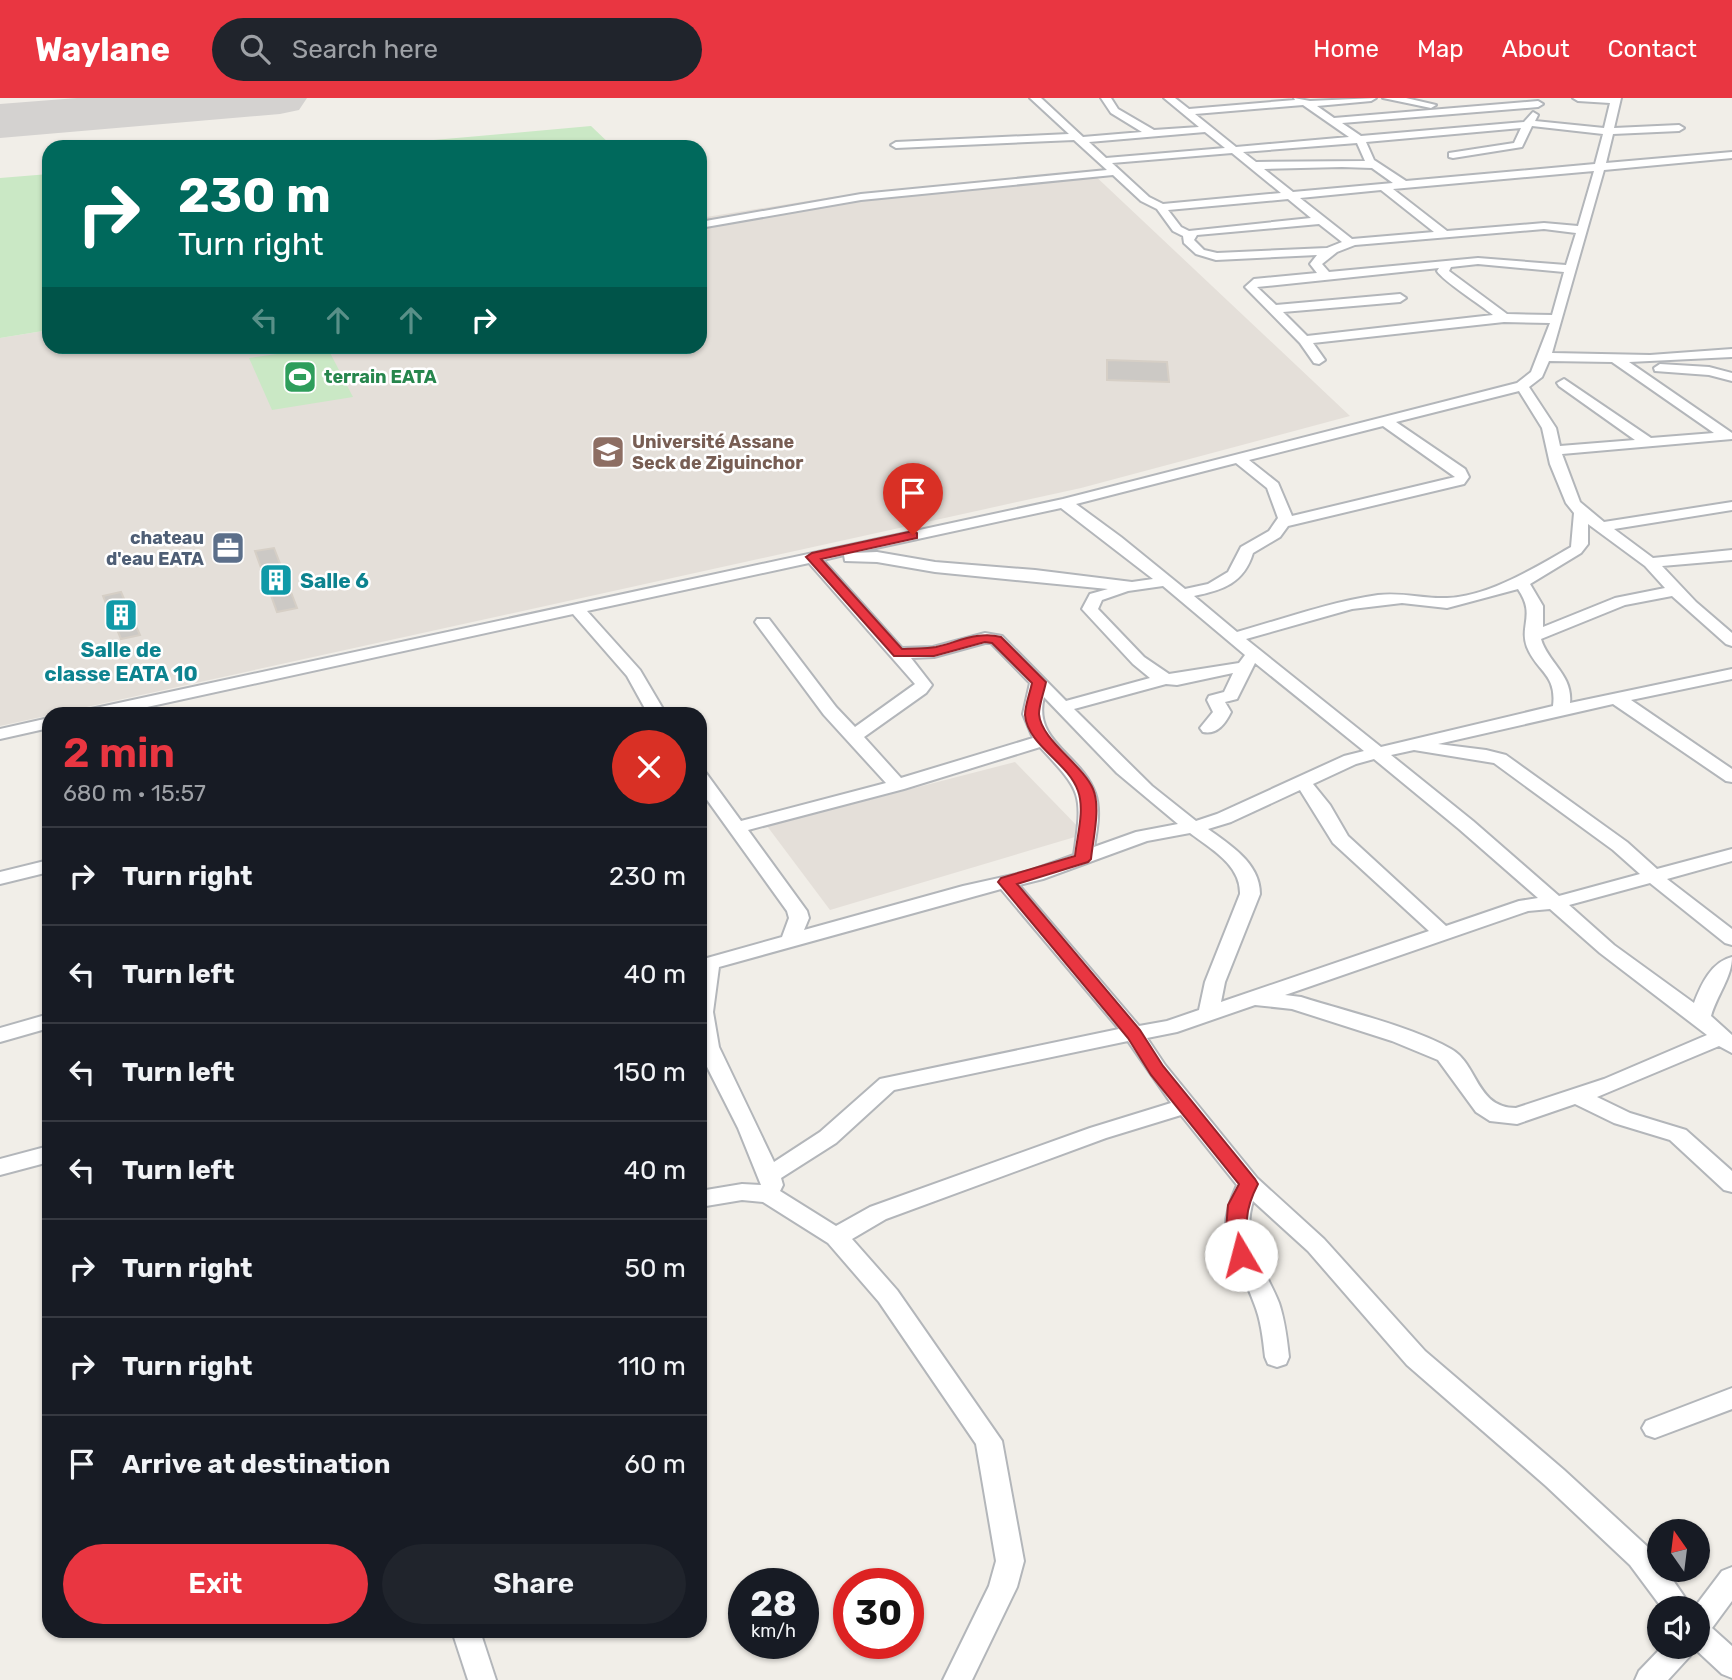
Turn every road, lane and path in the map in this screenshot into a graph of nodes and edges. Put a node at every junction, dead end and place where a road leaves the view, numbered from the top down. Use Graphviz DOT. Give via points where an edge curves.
graph roads {
  1 [pos="1035,98"];
  2 [pos="1106,98"];
  3 [pos="1169,98"];
  4 [pos="1371,98"];
  5 [pos="1388,98"];
  6 [pos="1491,98"];
  7 [pos="1578,98"];
  8 [pos="1401,99"];
  9 [pos="1431,100"];
  10 [pos="1615,100"];
  11 [pos="1304,101"];
  12 [pos="1540,101"];
  13 [pos="1504,106"];
  14 [pos="1449,109"];
  15 [pos="1186,112"];
  16 [pos="1667,117"];
  17 [pos="1644,118"];
  18 [pos="1334,121"];
  19 [pos="1528,124"];
  20 [pos="1679,128"];
  21 [pos="1206,129"];
  22 [pos="1481,129"];
  23 [pos="1606,131"];
  24 [pos="1153,134"];
  25 [pos="1419,134"];
  26 [pos="1112,137"];
  27 [pos="1078,138"];
  28 [pos="1357,138"];
  29 [pos="1431,141"];
  30 [pos="896,145"];
  31 [pos="1233,150"];
  32 [pos="1732,155"];
  33 [pos="1099,157"];
  34 [pos="1251,165"];
  35 [pos="1600,167"];
  36 [pos="1377,168"];
  37 [pos="1116,172"];
  38 [pos="1489,177"];
  39 [pos="1431,183"];
  40 [pos="1404,185"];
  41 [pos="1383,187"];
  42 [pos="1288,196"];
  43 [pos="1161,207"];
  44 [pos="1321,220"];
  45 [pos="707,224"];
  46 [pos="1582,229"];
  47 [pos="1189,234"];
  48 [pos="1444,234"];
  49 [pos="1395,238"];
  50 [pos="1350,243"];
  51 [pos="1330,251"];
  52 [pos="1448,263"];
  53 [pos="1428,265"];
  54 [pos="1570,269"];
  55 [pos="1367,271"];
  56 [pos="1325,275"];
  57 [pos="1275,309"];
  58 [pos="1504,318"];
  59 [pos="1557,319"];
  60 [pos="1304,340"];
  61 [pos="1732,353"];
  62 [pos="1546,357"];
  63 [pos="1320,360"];
  64 [pos="1622,363"];
  65 [pos="1732,377"];
  66 [pos="1564,383"];
  67 [pos="1522,386"];
  68 [pos="1384,420"];
  69 [pos="1724,436"];
  70 [pos="1649,443"];
  71 [pos="1553,451"];
  72 [pos="1732,451"];
  73 [pos="1238,458"];
  74 [pos="1064,503"];
  75 [pos="1732,506"];
  76 [pos="1581,512"];
  77 [pos="1284,522"];
  78 [pos="1600,527"];
  79 [pos="1732,555"];
  80 [pos="815,559"];
  81 [pos="1650,563"];
  82 [pos="1167,581"];
  83 [pos="1521,583"];
  84 [pos="1132,587"];
  85 [pos="1677,590"];
  86 [pos="1183,594"];
  87 [pos="576,608"];
  88 [pos="763,622"];
  89 [pos="1235,637"];
  90 [pos="1532,637"];
  91 [pos="1732,641"];
  92 [pos="899,653"];
  93 [pos="1249,661"];
  94 [pos="1732,674"];
  95 [pos="1162,680"];
  96 [pos="1040,682"];
  97 [pos="1616,698"];
  98 [pos="134,707"];
  99 [pos="652,707"];
  100 [pos="1064,707"];
  101 [pos="1561,712"];
  102 [pos="42,725"];
  103 [pos="1209,728"];
  104 [pos="0,734"];
  105 [pos="854,736"];
  106 [pos="1045,740"];
  107 [pos="1407,745"];
  108 [pos="1378,752"];
  109 [pos="1732,777"];
  110 [pos="1302,781"];
  111 [pos="898,785"];
  112 [pos="707,787"];
  113 [pos="1169,810"];
  114 [pos="1195,827"];
  115 [pos="735,828"];
  116 [pos="1133,839"];
  117 [pos="1732,855"];
  118 [pos="1083,859"];
  119 [pos="42,868"];
  120 [pos="1654,877"];
  121 [pos="0,878"];
  122 [pos="1006,882"];
  123 [pos="1556,903"];
  124 [pos="1444,934"];
  125 [pos="1732,939"];
  126 [pos="790,941"];
  127 [pos="1732,963"];
  128 [pos="707,964"];
  129 [pos="1254,999"];
  130 [pos="1208,1014"];
  131 [pos="1700,1018"];
  132 [pos="42,1023"];
  133 [pos="1134,1034"];
  134 [pos="0,1035"];
  135 [pos="1727,1041"];
  136 [pos="707,1046"];
  137 [pos="1576,1096"];
  138 [pos="1185,1106"];
  139 [pos="42,1156"];
  140 [pos="0,1167"];
  141 [pos="768,1175"];
  142 [pos="1249,1184"];
  143 [pos="1732,1184"];
  144 [pos="707,1198"];
  145 [pos="778,1199"];
  146 [pos="836,1237"];
  147 [pos="1277,1357"];
  148 [pos="1732,1398"];
  149 [pos="1655,1427"];
  150 [pos="1732,1579"];
  151 [pos="1669,1596"];
  152 [pos="1710,1609"];
  153 [pos="468,1638"];
  154 [pos="1710,1644"];
  155 [pos="1669,1659"];
  156 [pos="1732,1665"];
  157 [pos="482,1680"];
  158 [pos="957,1680"];
  159 [pos="1649,1680"];
  1 -- 27 [label="street"];
  2 -- 24 [label="street" via="1114,111"];
  3 -- 15 [label="street"];
  4 -- 11 [label="street"];
  5 -- 8 [label="street"];
  6 -- 13 [label="street"];
  7 -- 10 [label="street"];
  8 -- 9 [label="street"];
  9 -- 14 [label="street"];
  10 -- 23 [label="street" via="1617,116"];
  11 -- 15 [label="street"];
  11 -- 18 [label="street"];
  12 -- 13 [label="street"];
  12 -- 19 [label="street"];
  13 -- 14 [label="street"];
  14 -- 18 [label="street"];
  14 -- 22 [label="street"];
  15 -- 21 [label="street"];
  16 -- 17 [label="street"];
  18 -- 28 [label="street"];
  19 -- 22 [label="street"];
  19 -- 23 [label="street"];
  19 -- 38 [label="street" via="1514,147 1448,152"];
  20 -- 23 [label="street"];
  21 -- 24 [label="street"];
  21 -- 31 [label="street"];
  22 -- 25 [label="street"];
  23 -- 35 [label="street"];
  24 -- 26 [label="street"];
  25 -- 28 [label="street"];
  25 -- 29 [label="street"];
  26 -- 27 [label="street"];
  26 -- 33 [label="street" via="1115,143"];
  27 -- 30 [label="street"];
  27 -- 33 [label="street"];
  28 -- 31 [label="street"];
  28 -- 36 [label="street" via="1366,158"];
  31 -- 33 [label="street"];
  31 -- 34 [label="street"];
  32 -- 35 [label="street"];
  33 -- 37 [label="street"];
  34 -- 36 [label="street" via="1339,163"];
  34 -- 42 [label="street"];
  35 -- 38 [label="street"];
  35 -- 46 [label="street"];
  36 -- 39 [label="street"];
  36 -- 40 [label="street"];
  37 -- 43 [label="street" via="1145,199"];
  37 -- 45 [label="street" via="861,197"];
  38 -- 39 [label="street"];
  39 -- 40 [label="street"];
  40 -- 41 [label="street"];
  41 -- 42 [label="street"];
  41 -- 48 [label="street"];
  42 -- 43 [label="street"];
  42 -- 44 [label="street"];
  43 -- 47 [label="street" via="1177,229"];
  44 -- 47 [label="street"];
  44 -- 50 [label="street"];
  46 -- 48 [label="street" via="1544,226"];
  46 -- 54 [label="street"];
  47 -- 51 [label="street" via="1188,241 1200,252 1216,257"];
  48 -- 49 [label="street"];
  49 -- 50 [label="street"];
  49 -- 53 [label="street"];
  50 -- 51 [label="street"];
  51 -- 56 [label="street" via="1316,264"];
  52 -- 53 [label="street"];
  52 -- 54 [label="street" via="1492,261"];
  52 -- 58 [label="street" via="1445,275"];
  53 -- 55 [label="street"];
  54 -- 59 [label="street"];
  55 -- 56 [label="street"];
  55 -- 57 [label="street" via="1400,298"];
  56 -- 57 [label="street" via="1254,283 1251,287"];
  57 -- 60 [label="street"];
  58 -- 59 [label="street"];
  58 -- 60 [label="street"];
  59 -- 62 [label="street"];
  60 -- 63 [label="street"];
  61 -- 64 [label="street"];
  62 -- 64 [label="street"];
  62 -- 67 [label="street" via="1537,374"];
  64 -- 65 [label="street"];
  64 -- 69 [label="street"];
  66 -- 70 [label="street"];
  67 -- 68 [label="street"];
  67 -- 71 [label="street" via="1549,428"];
  68 -- 73 [label="street"];
  68 -- 77 [label="street" via="1460,472 1459,481"];
  69 -- 70 [label="street"];
  69 -- 72 [label="street"];
  70 -- 71 [label="street"];
  71 -- 76 [label="street" via="1565,486"];
  73 -- 74 [label="street"];
  73 -- 77 [label="street" via="1273,486 1284,509"];
  74 -- 80 [label="street"];
  74 -- 82 [label="street"];
  75 -- 78 [label="street"];
  76 -- 78 [label="street"];
  76 -- 83 [label="street" via="1576,550"];
  77 -- 86 [label="street" via="1275,534 1246,550 1240,569 1229,580"];
  78 -- 81 [label="street"];
  79 -- 81 [label="street"];
  80 -- 84 [label="street" via="877,557"];
  80 -- 87 [label="street"];
  80 -- 92 [label="street"];
  81 -- 85 [label="street"];
  82 -- 84 [label="street"];
  82 -- 86 [label="street"];
  83 -- 89 [label="street" via="1447,603 1402,598 1350,604"];
  83 -- 90 [label="street" via="1537,613"];
  84 -- 95 [label="street" via="1096,597 1090,609"];
  85 -- 90 [label="street" via="1621,601"];
  85 -- 91 [label="street"];
  86 -- 89 [label="street"];
  87 -- 98 [label="street"];
  87 -- 99 [label="street" via="635,674"];
  88 -- 105 [label="street"];
  89 -- 93 [label="street"];
  90 -- 101 [label="street" via="1565,692"];
  92 -- 96 [label="street" via="934,652 996,639"];
  92 -- 105 [label="street" via="924,685"];
  93 -- 95 [label="street" via="1191,679"];
  93 -- 103 [label="street" via="1231,695 1214,700 1222,712"];
  93 -- 108 [label="street"];
  94 -- 97 [label="street"];
  95 -- 100 [label="street"];
  96 -- 100 [label="street"];
  96 -- 106 [label="street" via="1032,713 1035,728"];
  97 -- 101 [label="street"];
  97 -- 109 [label="street"];
  100 -- 113 [label="street"];
  101 -- 107 [label="street"];
  102 -- 104 [label="street"];
  105 -- 111 [label="street"];
  106 -- 111 [label="street"];
  106 -- 118 [label="street" via="1085,788"];
  107 -- 108 [label="street"];
  107 -- 120 [label="street" via="1500,759 1600,831"];
  108 -- 110 [label="street"];
  108 -- 123 [label="street"];
  110 -- 114 [label="street"];
  110 -- 124 [label="street" via="1340,839"];
  111 -- 115 [label="street"];
  112 -- 115 [label="street"];
  113 -- 114 [label="street"];
  113 -- 116 [label="street"];
  114 -- 116 [label="street"];
  114 -- 130 [label="street" via="1247,872 1252,883 1215,982"];
  115 -- 126 [label="street" via="796,911 799,918"];
  116 -- 118 [label="street"];
  117 -- 120 [label="street"];
  118 -- 122 [label="street"];
  119 -- 121 [label="street"];
  120 -- 123 [label="street"];
  120 -- 125 [label="street"];
  122 -- 126 [label="street"];
  122 -- 133 [label="street"];
  123 -- 124 [label="street" via="1526,905"];
  123 -- 131 [label="street" via="1637,973"];
  124 -- 129 [label="street"];
  126 -- 128 [label="street"];
  127 -- 131 [label="street" via="1712,983"];
  129 -- 130 [label="street"];
  129 -- 137 [label="street" via="1294,1002 1446,1055 1476,1099 1498,1116 1517,1116"];
  130 -- 133 [label="street"];
  131 -- 135 [label="street"];
  132 -- 134 [label="street"];
  133 -- 138 [label="street"];
  133 -- 141 [label="street" via="888,1084 827,1139"];
  135 -- 137 [label="street"];
  136 -- 141 [label="street"];
  137 -- 143 [label="street" via="1622,1118 1678,1135"];
  138 -- 142 [label="street"];
  138 -- 146 [label="street" via="878,1213"];
  139 -- 140 [label="street"];
  141 -- 145 [label="street"];
  142 -- 147 [label="street" via="1237,1205 1236,1230 1241,1255 1268,1307"];
  142 -- 151 [label="street" via="1324,1253 1416,1358 1640,1558"];
  144 -- 145 [label="street" via="757,1192"];
  145 -- 146 [label="street"];
  146 -- 158 [label="street" via="888,1296 989,1441 1010,1561 1003,1587"];
  148 -- 149 [label="street"];
  150 -- 152 [label="street"];
  153 -- 157 [label="street"];
  154 -- 156 [label="street"];
  155 -- 159 [label="street"];
}
